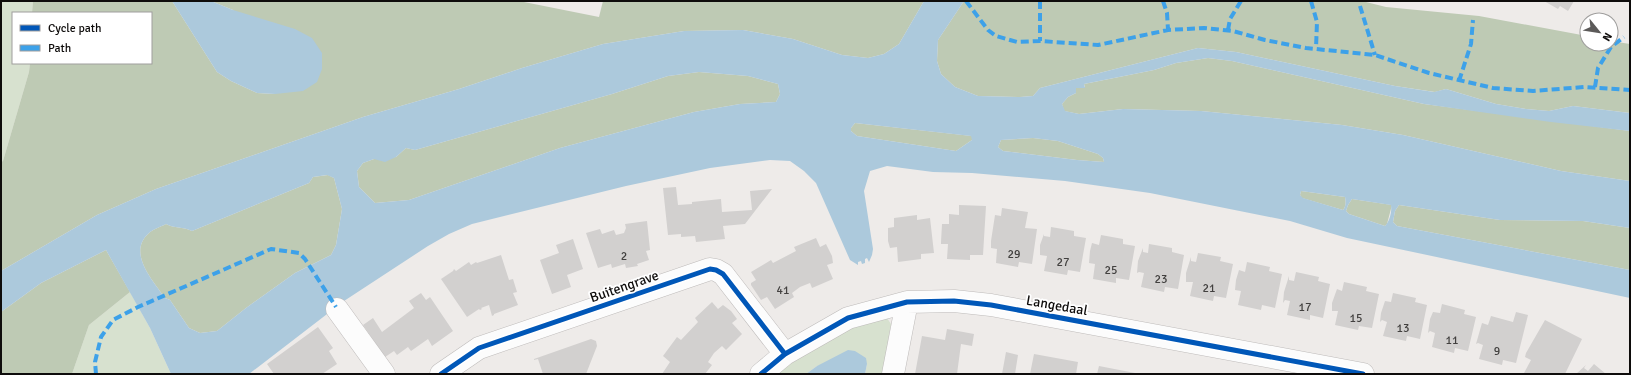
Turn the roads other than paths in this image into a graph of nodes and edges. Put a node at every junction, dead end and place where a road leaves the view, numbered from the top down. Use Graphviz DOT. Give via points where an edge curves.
graph roads {
  1 [pos="908,302"];
  2 [pos="337,309"];
  3 [pos="786,354"];
  4 [pos="384,374"];
  5 [pos="441,374"];
  6 [pos="761,374"];
  7 [pos="893,374"];
  8 [pos="1363,374"];
  1 -- 3 [label="street, Langedaal" via="848,318"];
  1 -- 7 [label="street"];
  1 -- 8 [label="street, Langedaal" via="954,301 991,305"];
  2 -- 4 [label="street"];
  3 -- 5 [label="street, Buitengrave" via="723,274 710,269 479,348"];
  3 -- 6 [label="street, Langedaal"];
}
